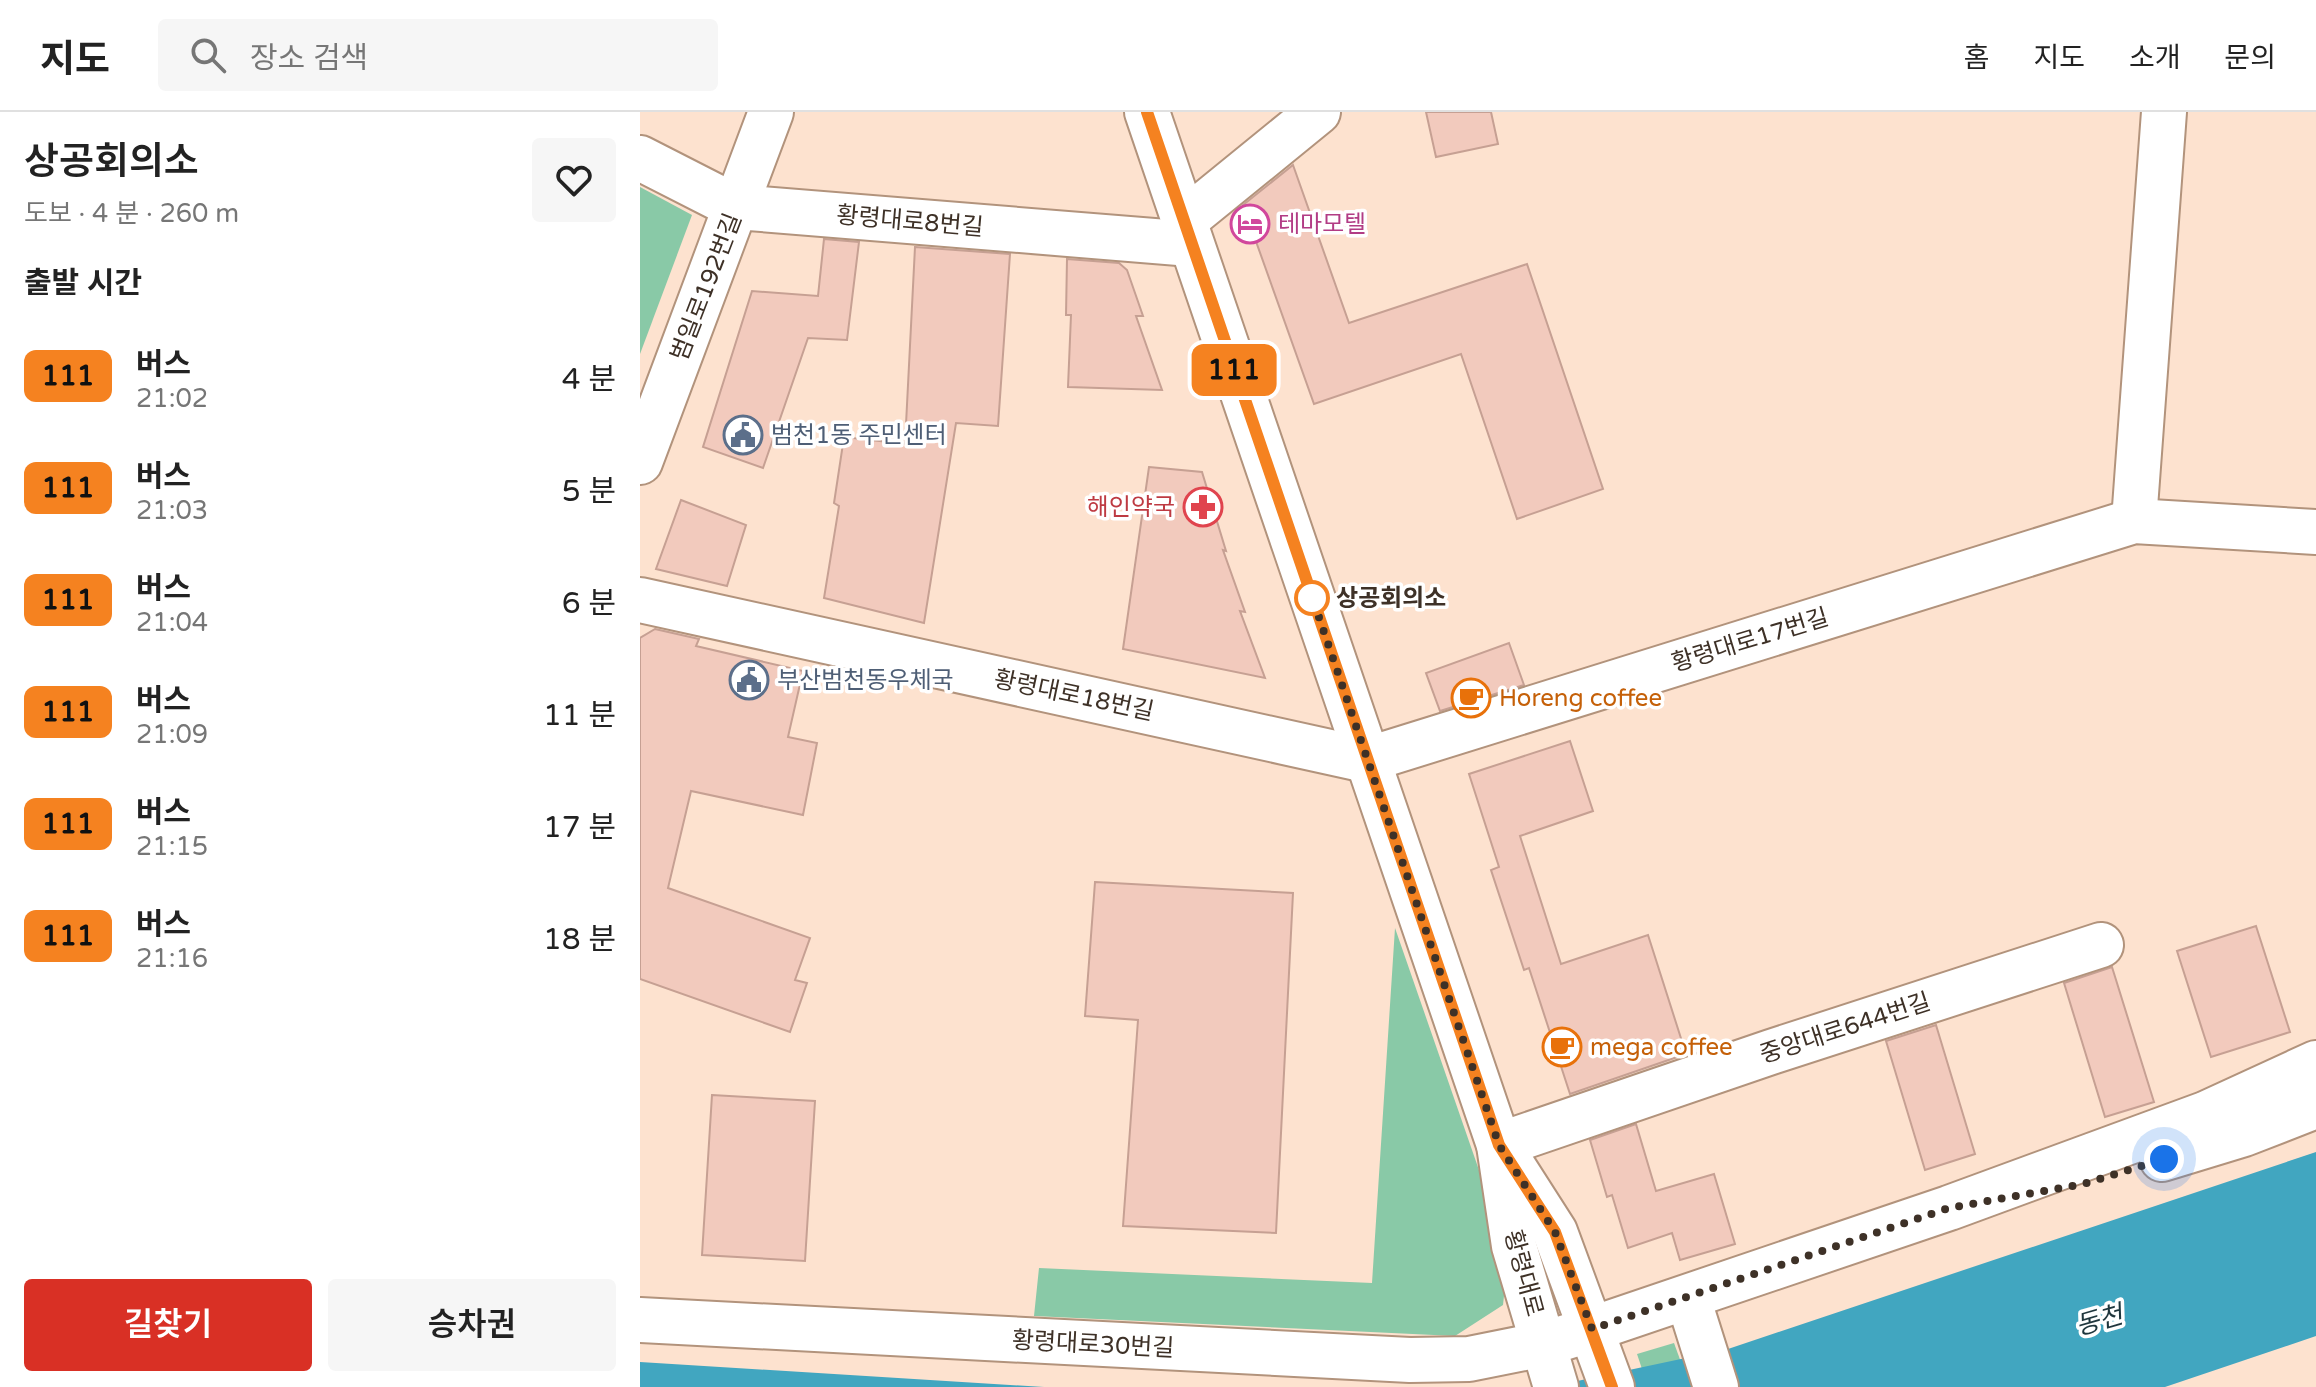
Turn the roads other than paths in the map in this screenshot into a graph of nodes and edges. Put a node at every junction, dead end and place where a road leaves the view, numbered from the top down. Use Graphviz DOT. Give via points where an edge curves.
graph roads {
  1 [pos="771,112"];
  2 [pos="1147,112"];
  3 [pos="1318,112"];
  4 [pos="2164,112"];
  5 [pos="640,158"];
  6 [pos="736,207"];
  7 [pos="1188,233"];
  8 [pos="640,462"];
  9 [pos="2134,521"];
  10 [pos="2316,532"];
  11 [pos="640,600"];
  12 [pos="1366,760"];
  13 [pos="2101,945"];
  14 [pos="2316,1063"];
  15 [pos="2316,1106"];
  16 [pos="1499,1145"];
  17 [pos="1949,1208"];
  18 [pos="1694,1317"];
  19 [pos="640,1320"];
  20 [pos="1592,1329"];
  21 [pos="1544,1344"];
  22 [pos="1556,1387"];
  23 [pos="1612,1387"];
  24 [pos="1716,1387"];
  1 -- 6 [label="street, 범일로192번길"];
  2 -- 7 [label="street, 황령대로"];
  3 -- 7 [label="street"];
  4 -- 9 [label="street"];
  5 -- 6 [label="street, 황령대로8번길"];
  6 -- 7 [label="street, 황령대로8번길"];
  6 -- 8 [label="street, 범일로192번길"];
  7 -- 12 [label="street, 황령대로"];
  9 -- 10 [label="street, 황령대로17번길"];
  9 -- 12 [label="street, 황령대로17번길"];
  11 -- 12 [label="street, 황령대로18번길"];
  12 -- 16 [label="street, 황령대로"];
  13 -- 16 [label="street, 중앙대로644번길"];
  14 -- 17 [label="street" via="2205,1114"];
  15 -- 17 [label="street" via="2083,1184"];
  16 -- 20 [label="street" via="1555,1232"];
  16 -- 21 [label="street, 황령대로" via="1514,1246"];
  17 -- 18 [label="street"];
  18 -- 20 [label="street"];
  18 -- 24 [label="street"];
  19 -- 21 [label="street, 황령대로30번길" via="1410,1360 1469,1359"];
  20 -- 21 [label="street"];
  20 -- 23 [label="street"];
  21 -- 22 [label="street, 황령대로"];
}
